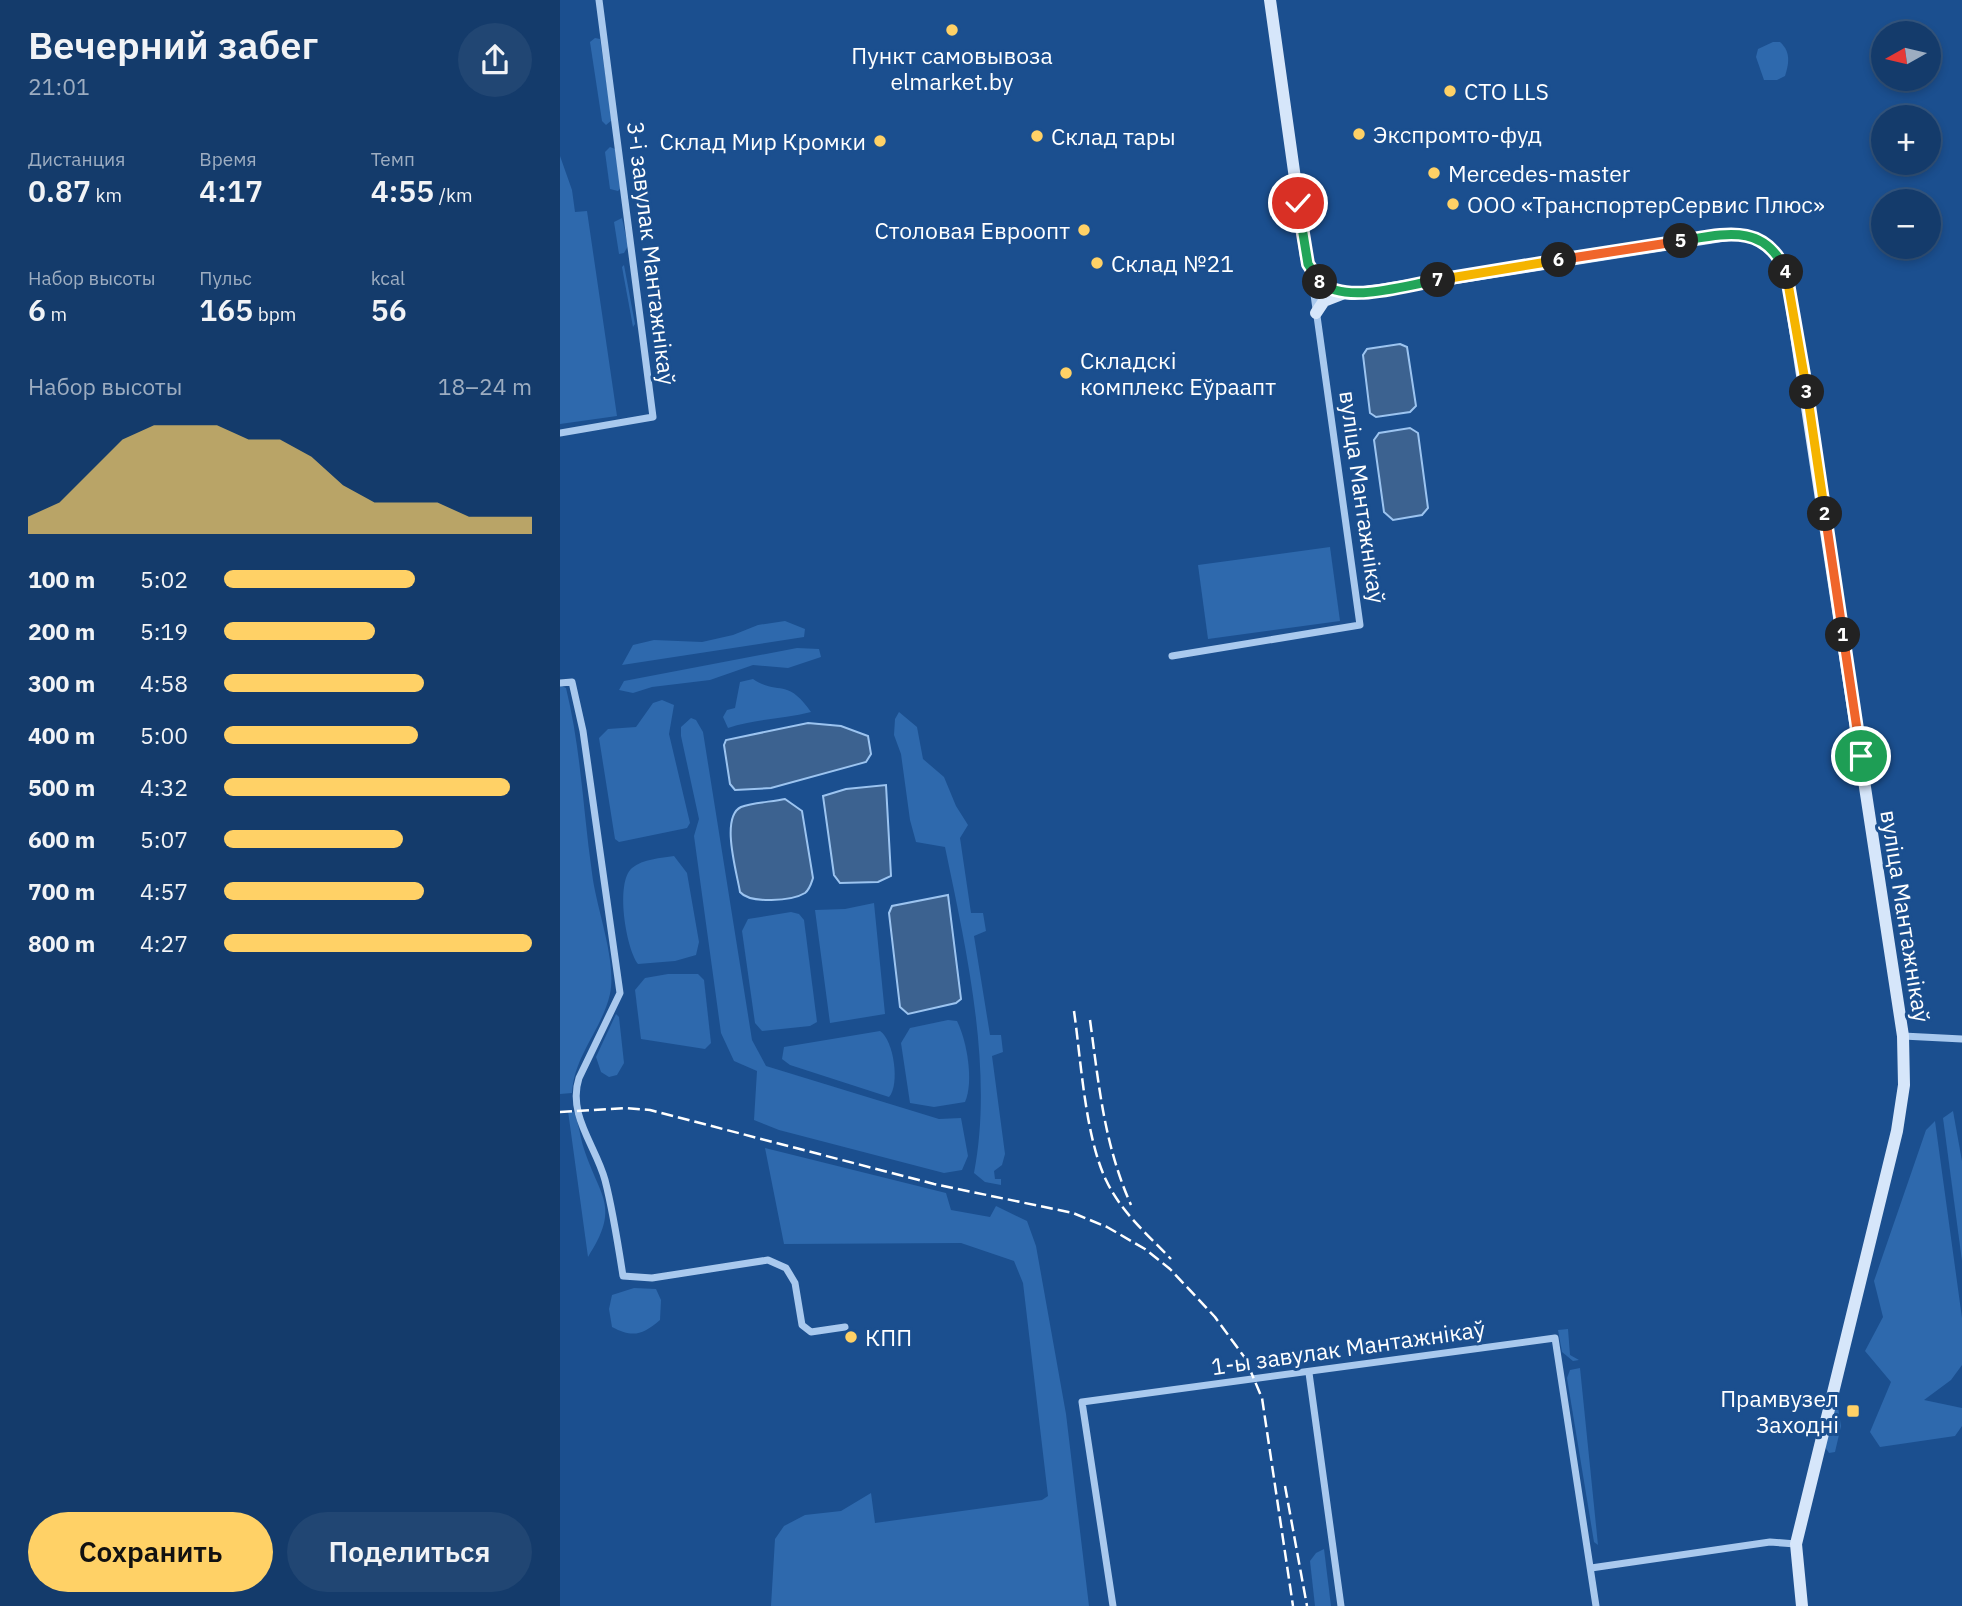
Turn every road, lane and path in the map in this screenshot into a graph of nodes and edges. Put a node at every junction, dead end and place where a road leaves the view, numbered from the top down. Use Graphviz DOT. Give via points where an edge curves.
graph roads {
  1 [pos="600,0"];
  2 [pos="1270,0"];
  3 [pos="1310,269"];
  4 [pos="1342,294"];
  5 [pos="1316,313"];
  6 [pos="560,433"];
  7 [pos="1172,656"];
  8 [pos="560,683"];
  9 [pos="1903,1036"];
  10 [pos="1962,1039"];
  11 [pos="845,1327"];
  12 [pos="1309,1373"];
  13 [pos="1796,1544"];
  14 [pos="1591,1568"];
  15 [pos="1113,1606"];
  16 [pos="1341,1606"];
  17 [pos="1596,1606"];
  18 [pos="1802,1606"];
  1 -- 6 [label="street, 3-і завулак Мантажнікаў" via="653,417"];
  2 -- 3 [label="street, вуліца Мантажнікаў"];
  3 -- 4 [label="street" via="1324,286"];
  3 -- 5 [label="street, вуліца Мантажнікаў"];
  4 -- 5 [label="street" via="1324,301"];
  4 -- 9 [label="street, вуліца Мантажнікаў" via="1734,234 1757,239 1780,258 1789,282"];
  5 -- 7 [label="street, вуліца Мантажнікаў" via="1360,625"];
  8 -- 11 [label="street" via="572,682 583,731 620,993 579,1078 577,1111 606,1182 623,1276 652,1278 768,1260 786,1268 795,1283 802,1325 811,1332"];
  9 -- 10 [label="street"];
  9 -- 13 [label="street, вуліца Мантажнікаў" via="1903,1085 1896,1131"];
  12 -- 14 [label="street, 1-ы завулак Мантажнікаў" via="1555,1338"];
  12 -- 15 [label="street, 1-ы завулак Мантажнікаў" via="1082,1402"];
  12 -- 16 [label="street"];
  13 -- 14 [label="street" via="1770,1542"];
  13 -- 18 [label="street, вуліца Мантажнікаў"];
  14 -- 17 [label="street, 1-ы завулак Мантажнікаў"];
}
